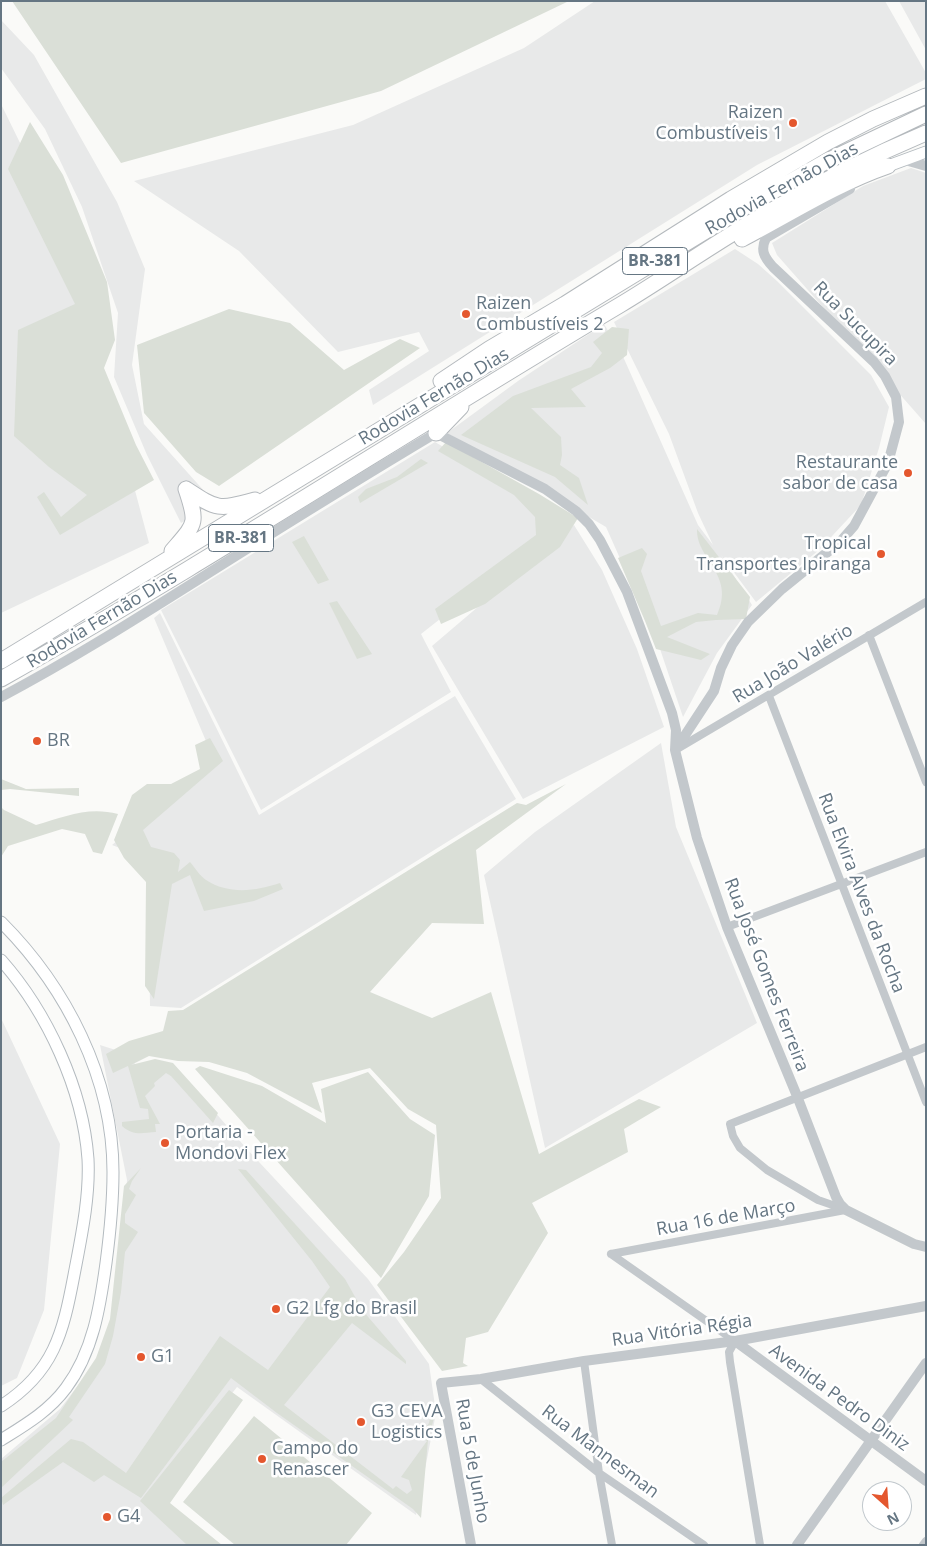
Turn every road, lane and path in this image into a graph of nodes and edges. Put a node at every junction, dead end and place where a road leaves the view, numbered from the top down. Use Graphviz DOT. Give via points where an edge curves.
graph roads {
  1 [pos="926,96"];
  2 [pos="926,114"];
  3 [pos="926,132"];
  4 [pos="926,152"];
  5 [pos="905,160"];
  6 [pos="888,166"];
  7 [pos="926,166"];
  8 [pos="647,288"];
  9 [pos="476,391"];
  10 [pos="392,422"];
  11 [pos="436,433"];
  12 [pos="273,495"];
  13 [pos="164,561"];
  14 [pos="926,602"];
  15 [pos="869,635"];
  16 [pos="1,661"];
  17 [pos="1,680"];
  18 [pos="769,696"];
  19 [pos="1,697"];
  20 [pos="675,750"];
  21 [pos="926,782"];
  22 [pos="926,852"];
  23 [pos="841,885"];
  24 [pos="1,922"];
  25 [pos="727,927"];
  26 [pos="1,960"];
  27 [pos="926,1047"];
  28 [pos="908,1054"];
  29 [pos="797,1096"];
  30 [pos="926,1102"];
  31 [pos="846,1210"];
  32 [pos="926,1239"];
  33 [pos="914,1244"];
  34 [pos="926,1247"];
  35 [pos="611,1254"];
  36 [pos="926,1306"];
  37 [pos="735,1341"];
  38 [pos="584,1361"];
  39 [pos="926,1363"];
  40 [pos="481,1379"];
  41 [pos="442,1383"];
  42 [pos="1,1406"];
  43 [pos="1,1440"];
  44 [pos="871,1441"];
  45 [pos="599,1474"];
  46 [pos="926,1481"];
  47 [pos="926,1541"];
  48 [pos="471,1545"];
  49 [pos="612,1545"];
  50 [pos="704,1545"];
  51 [pos="760,1545"];
  52 [pos="798,1545"];
  53 [pos="923,1545"];
  1 -- 10 [label="highway, BR-381" via="828,142 731,199 489,349 436,385"];
  2 -- 10 [label="highway, Rodovia Fernão Dias / BR-381" via="825,162 740,210"];
  3 -- 8 [label="highway, Rodovia Fernão Dias / BR-381" via="878,153 765,214"];
  4 -- 5 [label="main road, BR-381"];
  5 -- 6 [label="main road, BR-381"];
  5 -- 7 [label="street"];
  6 -- 8 [label="highway, BR-381" via="833,190"];
  6 -- 20 [label="street, Rua Sucupira" via="766,238 762,248 773,267 885,376 896,397 899,422 888,463 850,531 748,622 732,644 714,692"];
  8 -- 9 [label="highway, Rodovia Fernão Dias / BR-381"];
  9 -- 11 [label="highway"];
  9 -- 17 [label="highway, Rodovia Fernão Dias / BR-381" via="234,542"];
  10 -- 12 [label="highway, Rodovia Fernão Dias / BR-381"];
  11 -- 19 [label="street, Rodovia Fernão Dias / BR-381" via="147,612"];
  11 -- 20 [label="street, Rua José Gomes Ferreira" via="545,489 589,524 627,592 672,713 676,730"];
  12 -- 13 [label="highway, Rodovia Fernão Dias / BR-381"];
  12 -- 13 [label="highway, BR-381" via="219,507 207,504 186,489 194,510 194,522"];
  13 -- 16 [label="highway, Rodovia Fernão Dias / BR-381"];
  14 -- 15 [label="street, Rua João Valério"];
  15 -- 18 [label="street, Rua João Valério"];
  15 -- 21 [label="street"];
  18 -- 20 [label="street, Rua João Valério"];
  18 -- 23 [label="street, Rua Elvira Alves da Rocha"];
  20 -- 25 [label="street, Rua José Gomes Ferreira" via="697,838"];
  22 -- 23 [label="street"];
  23 -- 25 [label="street"];
  23 -- 28 [label="street, Rua Elvira Alves da Rocha"];
  24 -- 43 [label="main road" via="45,974 76,1022 103,1096 113,1172 110,1229 95,1330 66,1388 35,1418"];
  25 -- 29 [label="street, Rua José Gomes Ferreira"];
  26 -- 42 [label="main road" via="37,1006 58,1048 84,1128 88,1159 81,1235 64,1324 46,1365 30,1384"];
  27 -- 28 [label="street"];
  28 -- 29 [label="street"];
  28 -- 30 [label="street, Rua Elvira Alves da Rocha"];
  29 -- 31 [label="street, Rua José Gomes Ferreira" via="836,1197"];
  29 -- 31 [label="street" via="730,1124 733,1136 740,1148 767,1170 818,1200"];
  31 -- 33 [label="street"];
  31 -- 35 [label="street, Rua 16 de Março"];
  32 -- 33 [label="street"];
  33 -- 34 [label="street"];
  35 -- 37 [label="street, Avenida Pedro Diniz"];
  36 -- 37 [label="street, Rua Vitória Régia"];
  37 -- 38 [label="street, Rua Vitória Régia"];
  37 -- 44 [label="street, Avenida Pedro Diniz"];
  37 -- 51 [label="street" via="729,1352 730,1362"];
  38 -- 40 [label="street, Rua Vitória Régia"];
  38 -- 45 [label="street"];
  39 -- 44 [label="street"];
  40 -- 41 [label="street, Rua Vitória Régia"];
  40 -- 45 [label="street, Rua Mannesman"];
  41 -- 48 [label="street, Rua 5 de Junho"];
  44 -- 46 [label="street, Avenida Pedro Diniz"];
  44 -- 52 [label="street"];
  45 -- 49 [label="street"];
  45 -- 50 [label="street, Rua Mannesman"];
  47 -- 53 [label="street"];
}
